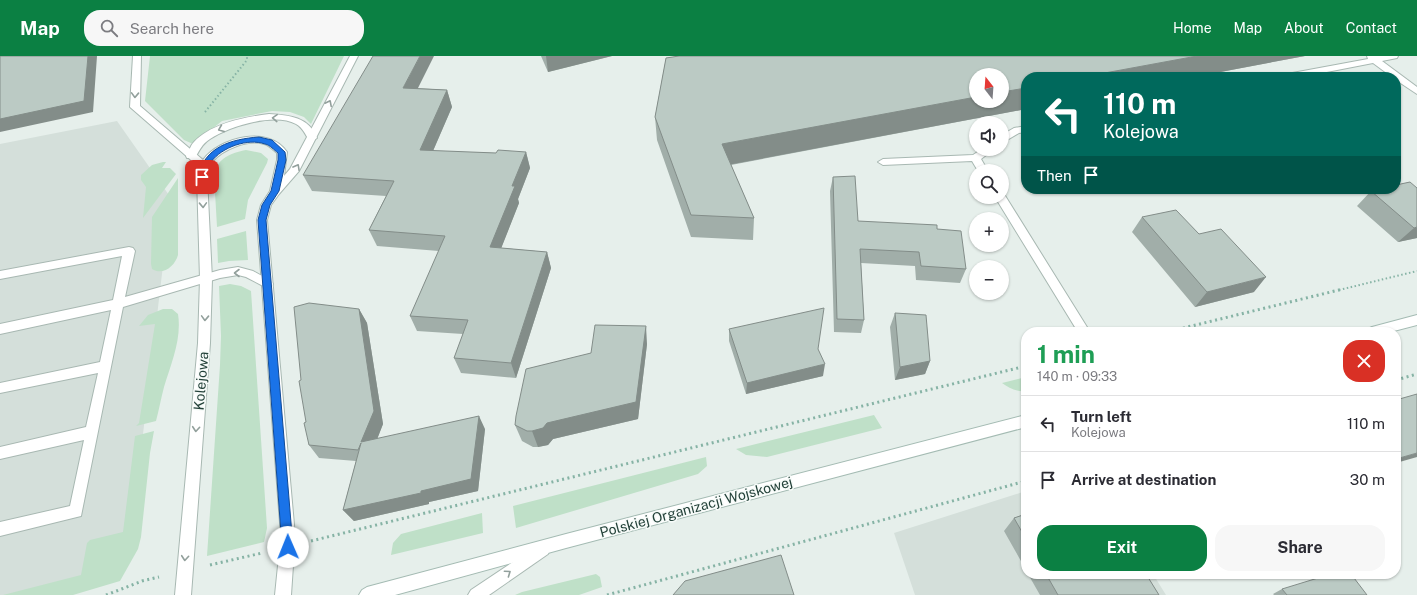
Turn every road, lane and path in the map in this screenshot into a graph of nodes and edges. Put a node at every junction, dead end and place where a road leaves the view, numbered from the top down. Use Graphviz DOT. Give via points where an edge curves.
graph roads {
  1 [pos="137,56"];
  2 [pos="247,56"];
  3 [pos="354,56"];
  4 [pos="1394,56"];
  5 [pos="1372,58"];
  6 [pos="1309,72"];
  7 [pos="1391,72"];
  8 [pos="1401,79"];
  9 [pos="1417,91"];
  10 [pos="204,113"];
  11 [pos="1021,129"];
  12 [pos="1009,135"];
  13 [pos="312,138"];
  14 [pos="191,156"];
  15 [pos="979,156"];
  16 [pos="976,158"];
  17 [pos="883,162"];
  18 [pos="979,164"];
  19 [pos="204,166"];
  20 [pos="275,191"];
  21 [pos="1004,204"];
  22 [pos="1417,271"];
  23 [pos="0,275"];
  24 [pos="206,279"];
  25 [pos="267,284"];
  26 [pos="118,304"];
  27 [pos="1417,320"];
  28 [pos="1081,327"];
  29 [pos="1187,327"];
  30 [pos="1391,327"];
  31 [pos="0,329"];
  32 [pos="105,366"];
  33 [pos="1021,367"];
  34 [pos="1417,374"];
  35 [pos="1401,379"];
  36 [pos="0,388"];
  37 [pos="1021,422"];
  38 [pos="92,432"];
  39 [pos="0,453"];
  40 [pos="1021,482"];
  41 [pos="0,529"];
  42 [pos="312,541"];
  43 [pos="546,547"];
  44 [pos="262,553"];
  45 [pos="206,566"];
  46 [pos="142,581"];
  47 [pos="106,595"];
  48 [pos="183,595"];
  49 [pos="283,595"];
  50 [pos="367,595"];
  51 [pos="476,595"];
  52 [pos="607,595"];
  1 -- 14 [label="street, one-way" via="135,106"];
  2 -- 10 [label="path" via="247,60"];
  13 -- 3 [label="street, one-way"];
  4 -- 5 [label="street"];
  5 -- 6 [label="street"];
  5 -- 7 [label="street"];
  8 -- 9 [label="street"];
  11 -- 12 [label="street"];
  13 -- 14 [label="street, one-way" via="308,128 295,120 258,118 235,122 214,132 197,145"];
  20 -- 13 [label="street, one-way" via="294,171"];
  14 -- 19 [label="street"];
  15 -- 16 [label="street"];
  16 -- 17 [label="street"];
  16 -- 18 [label="street"];
  19 -- 20 [label="street" via="209,159 231,144 259,140 270,142 282,152"];
  19 -- 24 [label="street, Kolejowa, one-way" via="202,177"];
  20 -- 25 [label="street" via="266,205 262,220"];
  21 -- 28 [label="street"];
  22 -- 29 [label="path"];
  23 -- 26 [label="street" via="128,251"];
  25 -- 24 [label="street, one-way" via="249,274 238,272"];
  24 -- 26 [label="street"];
  24 -- 48 [label="street, Kolejowa, one-way" via="204,343"];
  25 -- 49 [label="street" via="288,536"];
  26 -- 31 [label="street"];
  26 -- 32 [label="street"];
  27 -- 30 [label="street"];
  32 -- 36 [label="street"];
  32 -- 38 [label="street"];
  33 -- 42 [label="path"];
  34 -- 35 [label="path"];
  37 -- 43 [label="street, Polskiej Organizacji Wojskowej"];
  38 -- 39 [label="street"];
  38 -- 41 [label="street" via="76,511"];
  40 -- 52 [label="path"];
  43 -- 50 [label="street, Polskiej Organizacji Wojskowej"];
  51 -- 43 [label="street, one-way"];
  44 -- 45 [label="path"];
  46 -- 47 [label="path"];
}
